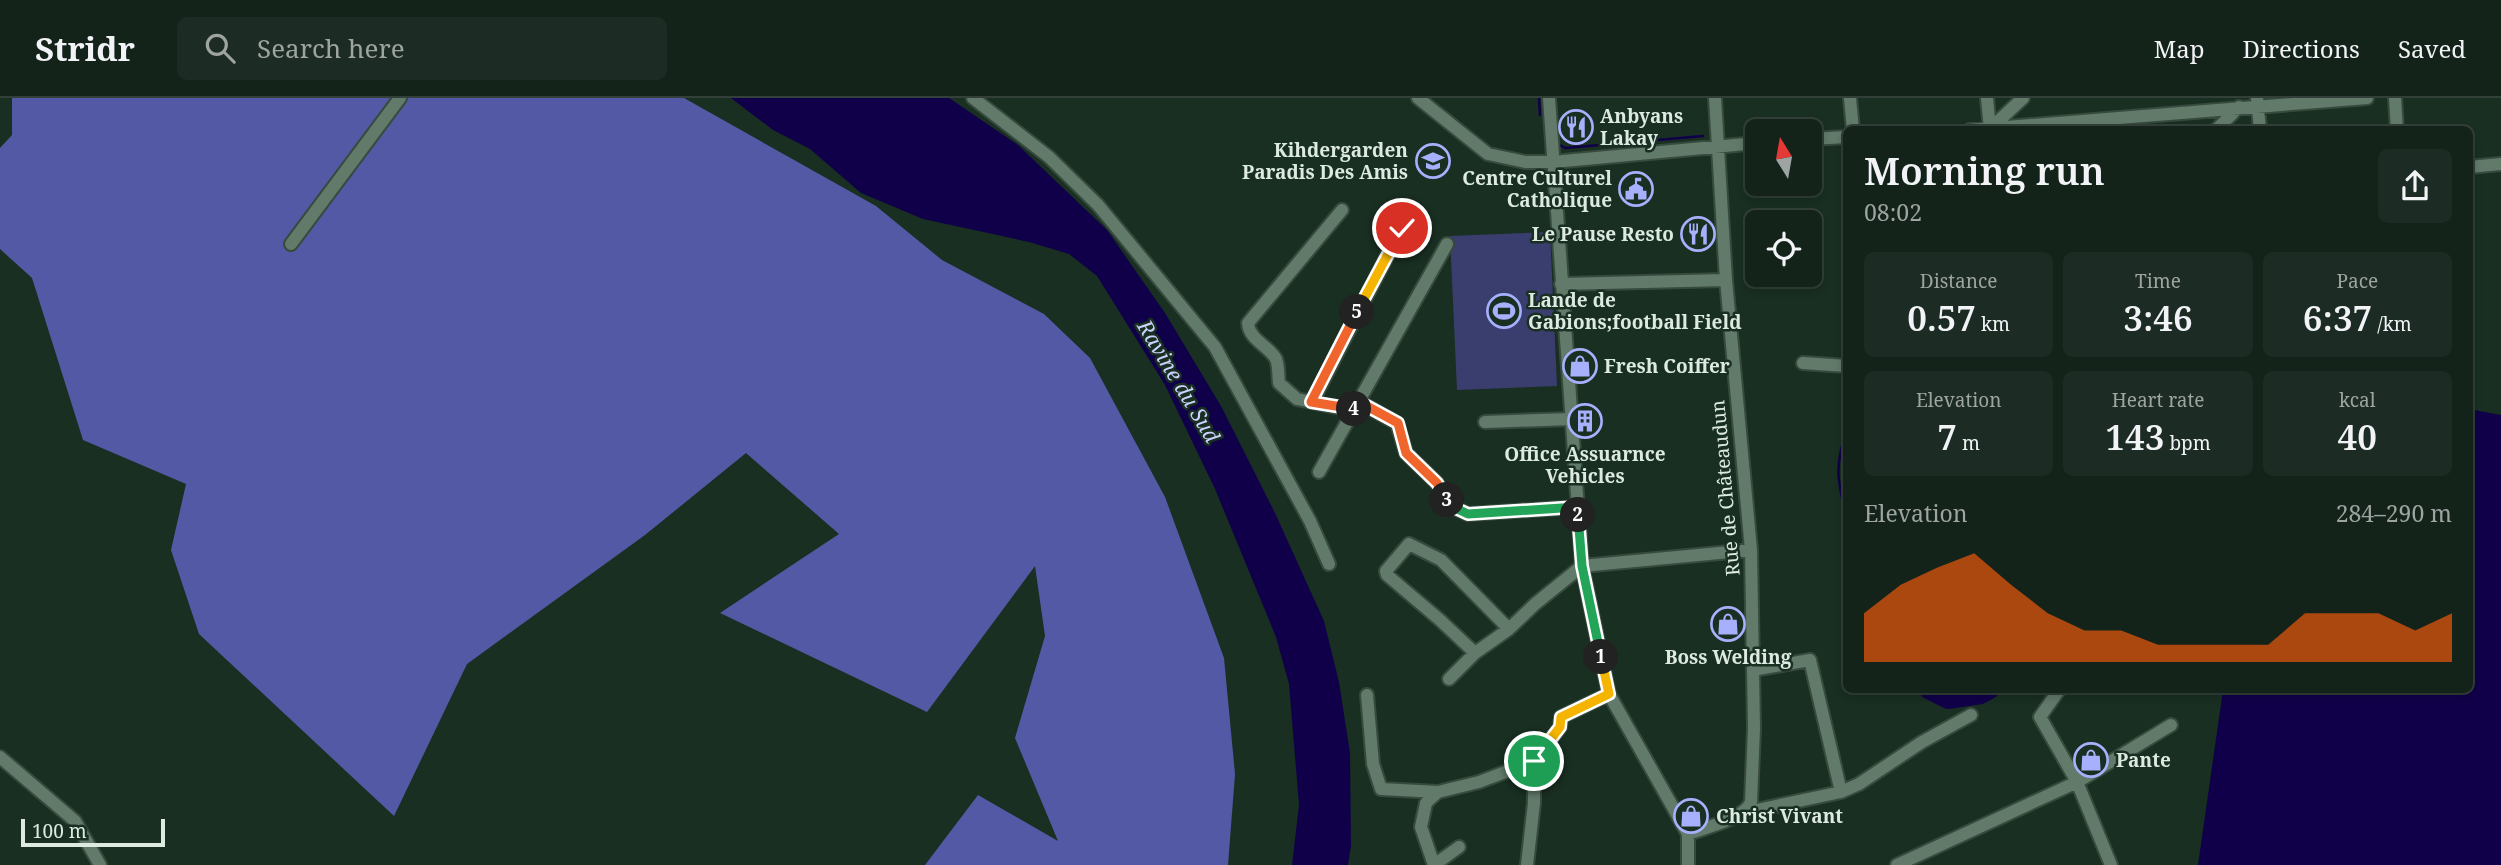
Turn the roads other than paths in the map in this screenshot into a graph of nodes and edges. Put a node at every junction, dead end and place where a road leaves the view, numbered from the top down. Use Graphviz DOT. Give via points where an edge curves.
graph roads {
  1 [pos="400,98"];
  2 [pos="973,98"];
  3 [pos="1418,98"];
  4 [pos="1549,98"];
  5 [pos="1715,98"];
  6 [pos="1850,98"];
  7 [pos="1987,98"];
  8 [pos="2023,98"];
  9 [pos="2367,98"];
  10 [pos="2395,98"];
  11 [pos="2257,102"];
  12 [pos="2239,107"];
  13 [pos="1853,126"];
  14 [pos="1990,126"];
  15 [pos="1993,126"];
  16 [pos="2024,126"];
  17 [pos="2220,126"];
  18 [pos="2260,126"];
  19 [pos="2397,126"];
  20 [pos="1843,137"];
  21 [pos="1822,138"];
  22 [pos="1745,144"];
  23 [pos="1719,146"];
  24 [pos="1553,162"];
  25 [pos="2501,164"];
  26 [pos="2473,167"];
  27 [pos="1342,210"];
  28 [pos="1402,228"];
  29 [pos="290,243"];
  30 [pos="1447,244"];
  31 [pos="1726,280"];
  32 [pos="1561,284"];
  33 [pos="1803,363"];
  34 [pos="1843,366"];
  35 [pos="1311,402"];
  36 [pos="1354,408"];
  37 [pos="1570,419"];
  38 [pos="1485,422"];
  39 [pos="1319,472"];
  40 [pos="1577,507"];
  41 [pos="1751,550"];
  42 [pos="1329,564"];
  43 [pos="1582,566"];
  44 [pos="1509,629"];
  45 [pos="1475,653"];
  46 [pos="1753,670"];
  47 [pos="1449,678"];
  48 [pos="2057,693"];
  49 [pos="1609,694"];
  50 [pos="1367,695"];
  51 [pos="1971,715"];
  52 [pos="2171,725"];
  53 [pos="0,757"];
  54 [pos="1534,761"];
  55 [pos="2077,782"];
  56 [pos="1438,792"];
  57 [pos="1840,792"];
  58 [pos="1749,807"];
  59 [pos="1688,834"];
  60 [pos="1459,847"];
  61 [pos="100,865"];
  62 [pos="1434,865"];
  63 [pos="1527,865"];
  64 [pos="1688,865"];
  65 [pos="1897,865"];
  66 [pos="2111,865"];
  1 -- 29 [label="street"];
  2 -- 42 [label="street" via="1049,157 1092,199 1215,347"];
  3 -- 24 [label="street" via="1488,154"];
  4 -- 24 [label="street"];
  5 -- 23 [label="street, Rue de Châteaudun"];
  6 -- 13 [label="street"];
  7 -- 14 [label="street"];
  8 -- 15 [label="street"];
  9 -- 11 [label="street"];
  10 -- 19 [label="street"];
  11 -- 12 [label="street"];
  11 -- 18 [label="street"];
  12 -- 16 [label="street"];
  12 -- 17 [label="street"];
  20 -- 21 [label="street"];
  22 -- 23 [label="street"];
  23 -- 24 [label="street"];
  23 -- 31 [label="street, Rue de Châteaudun"];
  24 -- 32 [label="street"];
  25 -- 26 [label="street"];
  27 -- 35 [label="street" via="1248,323 1252,334 1276,358 1279,383 1297,399"];
  28 -- 35 [label="street"];
  30 -- 36 [label="street"];
  31 -- 32 [label="street"];
  31 -- 41 [label="street, Rue de Châteaudun"];
  32 -- 37 [label="street"];
  33 -- 34 [label="street"];
  35 -- 36 [label="street"];
  36 -- 39 [label="street"];
  36 -- 40 [label="street" via="1363,404 1398,423 1406,453 1459,511"];
  37 -- 38 [label="street"];
  37 -- 40 [label="street"];
  40 -- 43 [label="street"];
  41 -- 43 [label="street"];
  41 -- 46 [label="street, Rue de Châteaudun"];
  43 -- 44 [label="street"];
  43 -- 49 [label="street"];
  44 -- 45 [label="street"];
  44 -- 45 [label="street" via="1447,566 1409,544 1387,575"];
  45 -- 47 [label="street"];
  46 -- 57 [label="street" via="1810,660"];
  46 -- 58 [label="street, Rue de Châteaudun"];
  48 -- 55 [label="street" via="2040,717"];
  49 -- 54 [label="street" via="1561,717 1560,727"];
  49 -- 59 [label="street"];
  50 -- 56 [label="street" via="1373,764 1381,789"];
  51 -- 57 [label="street"];
  52 -- 55 [label="street"];
  53 -- 61 [label="street" via="75,821"];
  54 -- 56 [label="street"];
  54 -- 63 [label="street"];
  55 -- 65 [label="street"];
  55 -- 66 [label="street"];
  56 -- 62 [label="street" via="1426,803 1422,827"];
  57 -- 58 [label="street" via="1752,811"];
  58 -- 59 [label="street"];
  59 -- 64 [label="street"];
  60 -- 62 [label="street"];
}
